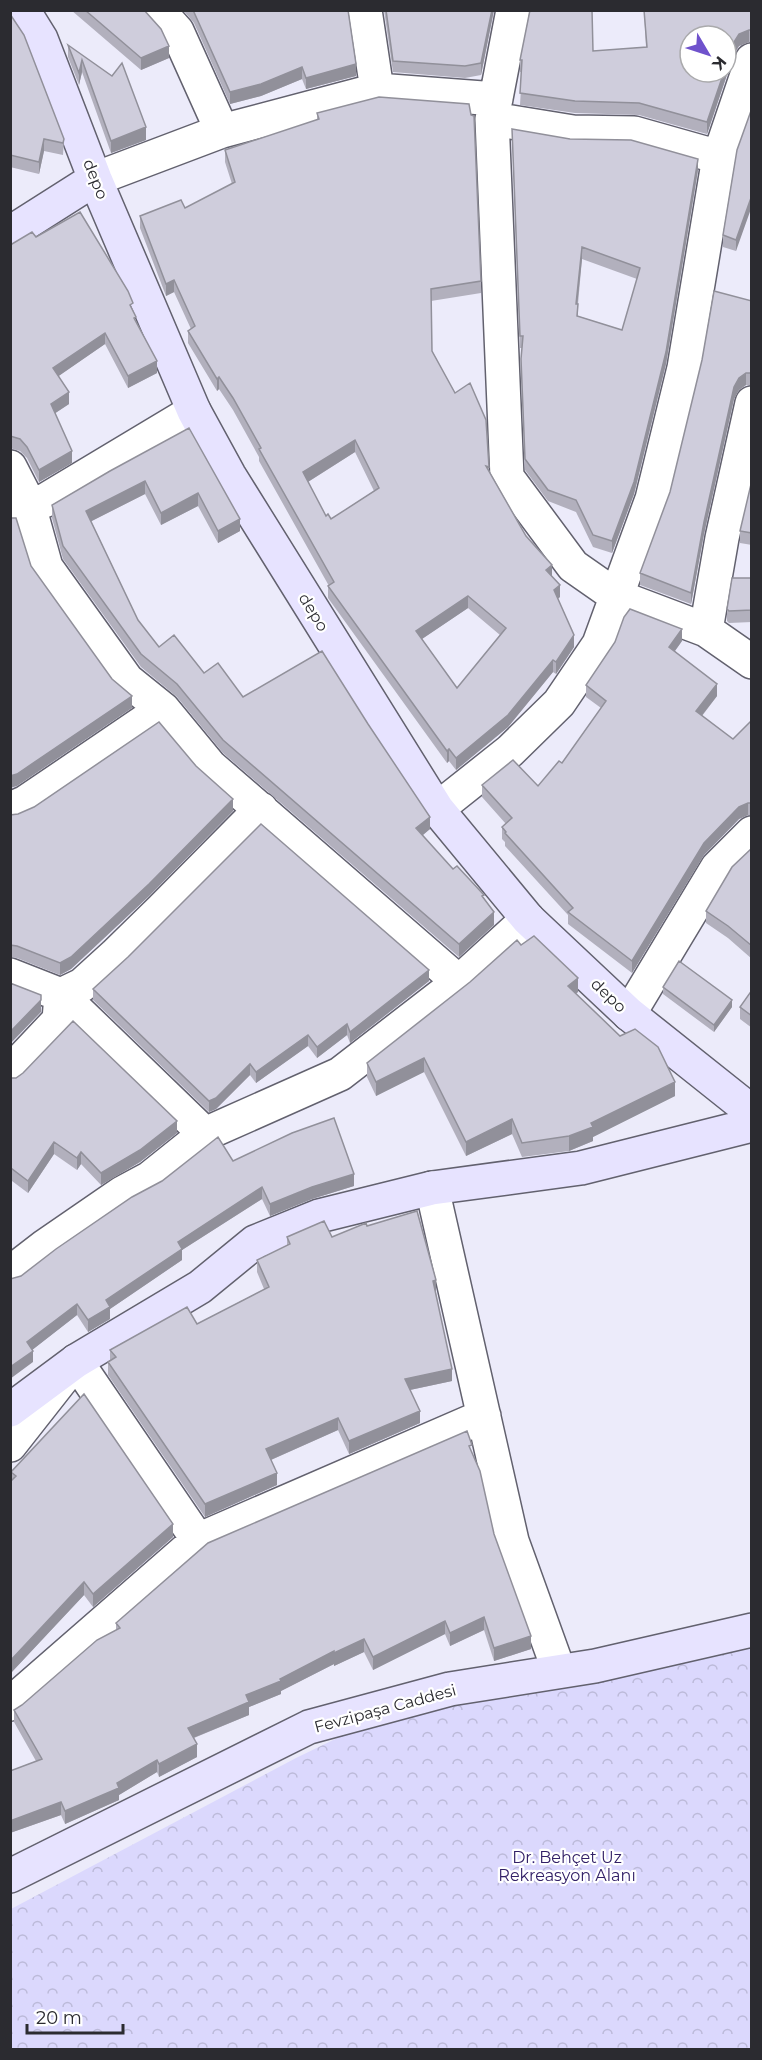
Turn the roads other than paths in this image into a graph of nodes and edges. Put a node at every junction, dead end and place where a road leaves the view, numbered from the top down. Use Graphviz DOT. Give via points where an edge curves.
graph roads {
  1 [pos="23,10"];
  2 [pos="158,10"];
  3 [pos="365,10"];
  4 [pos="513,10"];
  5 [pos="752,60"];
  6 [pos="377,90"];
  7 [pos="494,109"];
  8 [pos="222,131"];
  9 [pos="719,157"];
  10 [pos="95,179"];
  11 [pos="10,233"];
  12 [pos="752,403"];
  13 [pos="194,411"];
  14 [pos="10,467"];
  15 [pos="19,507"];
  16 [pos="616,596"];
  17 [pos="706,630"];
  18 [pos="752,662"];
  19 [pos="163,709"];
  20 [pos="10,809"];
  21 [pos="261,809"];
  22 [pos="436,809"];
  23 [pos="752,833"];
  24 [pos="528,919"];
  25 [pos="10,975"];
  26 [pos="459,982"];
  27 [pos="61,995"];
  28 [pos="629,1014"];
  29 [pos="10,1072"];
  30 [pos="752,1112"];
  31 [pos="752,1125"];
  32 [pos="205,1134"];
  33 [pos="432,1188"];
  34 [pos="10,1273"];
  35 [pos="76,1361"];
  36 [pos="10,1410"];
  37 [pos="484,1416"];
  38 [pos="10,1445"];
  39 [pos="198,1540"];
  40 [pos="752,1630"];
  41 [pos="559,1671"];
  42 [pos="10,1704"];
  43 [pos="10,1876"];
  1 -- 10 [label="street, depo" via="41,39"];
  2 -- 8 [label="street" via="177,31"];
  3 -- 6 [label="street"];
  4 -- 7 [label="street"];
  5 -- 9 [label="street"];
  6 -- 7 [label="street"];
  6 -- 8 [label="street"];
  7 -- 9 [label="street" via="573,132 634,133"];
  7 -- 16 [label="street" via="507,477 573,566"];
  8 -- 10 [label="street"];
  9 -- 16 [label="street" via="684,368 652,499"];
  10 -- 11 [label="street"];
  10 -- 13 [label="street, depo"];
  12 -- 17 [label="street"];
  13 -- 15 [label="street" via="44,501"];
  13 -- 22 [label="street, depo" via="229,475"];
  14 -- 15 [label="street"];
  15 -- 19 [label="street" via="46,567 127,680"];
  16 -- 17 [label="street"];
  16 -- 22 [label="street" via="599,644 559,704 510,751"];
  17 -- 18 [label="street"];
  19 -- 20 [label="street"];
  19 -- 21 [label="street" via="210,766"];
  21 -- 26 [label="street"];
  21 -- 27 [label="street" via="115,955 82,985"];
  22 -- 24 [label="street, depo"];
  23 -- 28 [label="street" via="717,868"];
  24 -- 26 [label="street"];
  24 -- 28 [label="street, depo"];
  25 -- 27 [label="street"];
  26 -- 32 [label="street" via="340,1074"];
  27 -- 29 [label="street" via="59,1020"];
  27 -- 32 [label="street"];
  28 -- 30 [label="street, depo"];
  31 -- 33 [label="street" via="580,1168"];
  32 -- 34 [label="street" via="150,1178 122,1192"];
  33 -- 35 [label="street" via="319,1216 255,1242 200,1287"];
  33 -- 37 [label="street"];
  35 -- 36 [label="street"];
  35 -- 38 [label="street"];
  35 -- 39 [label="street"];
  37 -- 39 [label="street"];
  37 -- 41 [label="street" via="512,1541"];
  39 -- 42 [label="street"];
  40 -- 41 [label="street, Fevzipaşa Caddesi"];
  41 -- 43 [label="street, Fevzipaşa Caddesi" via="450,1689 309,1727"];
}
